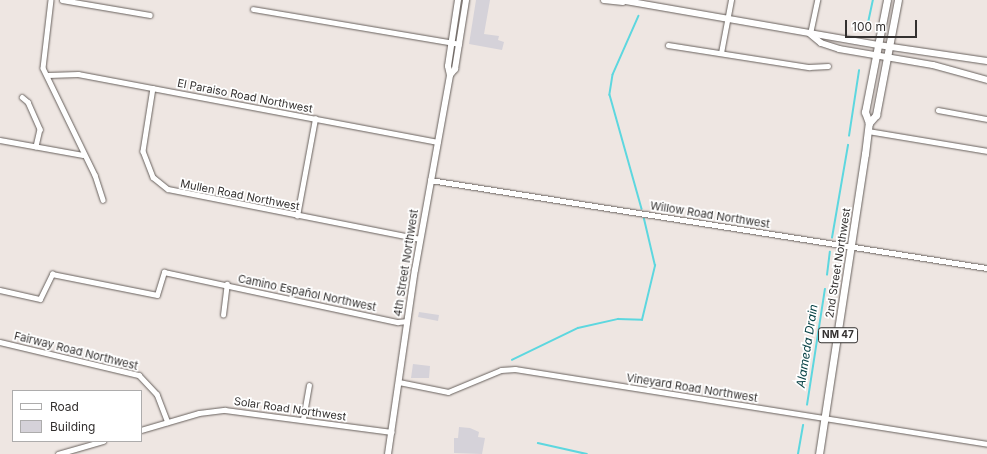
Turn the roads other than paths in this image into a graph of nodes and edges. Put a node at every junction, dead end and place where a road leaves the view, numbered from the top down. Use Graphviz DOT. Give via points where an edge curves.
graph roads {
  1 [pos="51,0"];
  2 [pos="62,0"];
  3 [pos="459,0"];
  4 [pos="466,0"];
  5 [pos="604,0"];
  6 [pos="731,0"];
  7 [pos="817,0"];
  8 [pos="887,0"];
  9 [pos="898,0"];
  10 [pos="622,1"];
  11 [pos="253,9"];
  12 [pos="150,15"];
  13 [pos="727,19"];
  14 [pos="462,26"];
  15 [pos="810,34"];
  16 [pos="451,42"];
  17 [pos="459,44"];
  18 [pos="668,45"];
  19 [pos="878,45"];
  20 [pos="888,47"];
  21 [pos="721,53"];
  22 [pos="875,56"];
  23 [pos="886,58"];
  24 [pos="987,61"];
  25 [pos="828,66"];
  26 [pos="48,75"];
  27 [pos="450,76"];
  28 [pos="987,80"];
  29 [pos="153,88"];
  30 [pos="22,96"];
  31 [pos="938,110"];
  32 [pos="315,119"];
  33 [pos="987,119"];
  34 [pos="869,123"];
  35 [pos="868,131"];
  36 [pos="0,140"];
  37 [pos="438,142"];
  38 [pos="36,147"];
  39 [pos="987,151"];
  40 [pos="83,155"];
  41 [pos="430,180"];
  42 [pos="103,200"];
  43 [pos="297,216"];
  44 [pos="420,239"];
  45 [pos="853,247"];
  46 [pos="987,268"];
  47 [pos="227,284"];
  48 [pos="0,290"];
  49 [pos="223,314"];
  50 [pos="407,321"];
  51 [pos="0,342"];
  52 [pos="399,382"];
  53 [pos="310,386"];
  54 [pos="303,419"];
  55 [pos="824,419"];
  56 [pos="168,422"];
  57 [pos="142,430"];
  58 [pos="392,432"];
  59 [pos="100,442"];
  60 [pos="987,444"];
  61 [pos="58,454"];
  62 [pos="388,454"];
  63 [pos="819,454"];
  1 -- 26 [label="street" via="43,68"];
  2 -- 12 [label="street"];
  3 -- 14 [label="main road"];
  3 -- 16 [label="main road, 4th Street Northwest"];
  4 -- 14 [label="main road, 4th Street Northwest"];
  5 -- 10 [label="main road"];
  6 -- 13 [label="street"];
  7 -- 15 [label="street"];
  8 -- 19 [label="main road, 2nd Street Northwest / NM 47"];
  9 -- 20 [label="main road, 2nd Street Northwest / NM 47"];
  10 -- 13 [label="main road"];
  11 -- 16 [label="street"];
  13 -- 15 [label="main road"];
  13 -- 21 [label="street"];
  14 -- 17 [label="main road, 4th Street Northwest"];
  15 -- 19 [label="main road"];
  15 -- 22 [label="main road" via="821,43"];
  16 -- 17 [label="street"];
  16 -- 27 [label="main road, 4th Street Northwest"];
  17 -- 27 [label="main road, 4th Street Northwest" via="455,70"];
  18 -- 21 [label="street"];
  19 -- 20 [label="main road"];
  19 -- 22 [label="main road, 2nd Street Northwest / NM 47"];
  20 -- 23 [label="main road, 2nd Street Northwest / NM 47"];
  20 -- 24 [label="main road"];
  21 -- 25 [label="street" via="809,67"];
  22 -- 23 [label="main road"];
  22 -- 34 [label="main road, 2nd Street Northwest / NM 47" via="865,112"];
  23 -- 28 [label="main road" via="932,65"];
  23 -- 34 [label="main road, 2nd Street Northwest / NM 47" via="876,115"];
  26 -- 29 [label="street, El Paraiso Road Northwest" via="78,74"];
  26 -- 40 [label="street"];
  27 -- 37 [label="main road, 4th Street Northwest"];
  29 -- 32 [label="street, El Paraiso Road Northwest"];
  29 -- 43 [label="street, Mullen Road Northwest" via="142,143 147,168 160,183 179,193"];
  30 -- 38 [label="street" via="28,102 40,129"];
  31 -- 33 [label="street"];
  32 -- 37 [label="street, El Paraiso Road Northwest"];
  32 -- 43 [label="street"];
  34 -- 35 [label="main road, 2nd Street Northwest / NM 47"];
  35 -- 39 [label="street"];
  35 -- 45 [label="main road, 2nd Street Northwest / NM 47"];
  36 -- 38 [label="street"];
  37 -- 41 [label="main road, 4th Street Northwest"];
  38 -- 40 [label="street"];
  40 -- 42 [label="street" via="95,175"];
  41 -- 44 [label="main road, 4th Street Northwest"];
  41 -- 45 [label="street, Willow Road Northwest"];
  43 -- 44 [label="street, Mullen Road Northwest"];
  44 -- 50 [label="main road, 4th Street Northwest"];
  45 -- 46 [label="street, Willow Road Northwest"];
  45 -- 55 [label="main road, 2nd Street Northwest / NM 47"];
  47 -- 48 [label="street, Camino Español Northwest" via="164,272 157,295 52,274 40,299"];
  47 -- 49 [label="street, Camino Español Northwest"];
  47 -- 50 [label="street, Camino Español Northwest" via="398,322"];
  50 -- 52 [label="main road, 4th Street Northwest"];
  51 -- 56 [label="street, Fairway Road Northwest" via="139,374 157,394"];
  52 -- 55 [label="street, Vineyard Road Northwest" via="448,392 501,370 515,369"];
  52 -- 58 [label="main road, 4th Street Northwest"];
  53 -- 54 [label="street"];
  54 -- 56 [label="street, Solar Road Northwest" via="225,410"];
  54 -- 58 [label="street, Solar Road Northwest"];
  55 -- 60 [label="street, Vineyard Road Northwest"];
  55 -- 63 [label="main road, 2nd Street Northwest / NM 47"];
  56 -- 57 [label="street, Solar Road Northwest"];
  58 -- 62 [label="main road, 4th Street Northwest"];
  59 -- 61 [label="street"];
}
